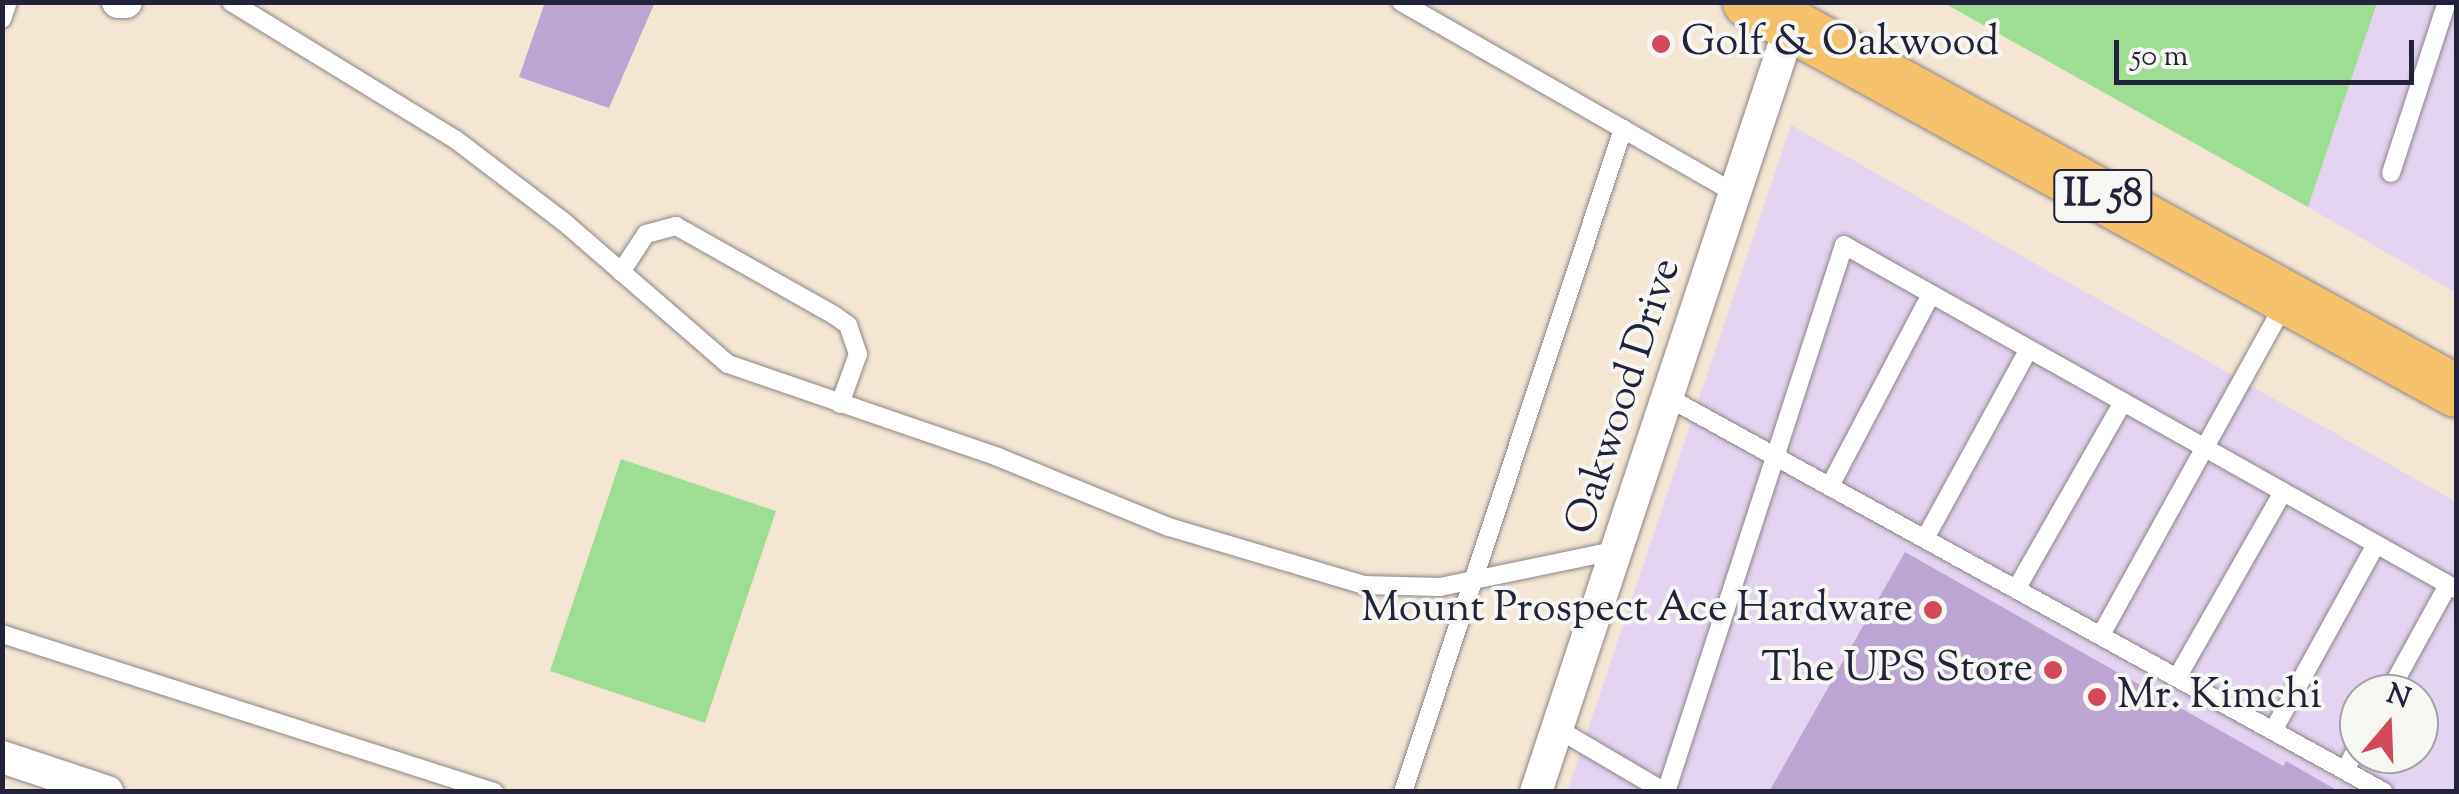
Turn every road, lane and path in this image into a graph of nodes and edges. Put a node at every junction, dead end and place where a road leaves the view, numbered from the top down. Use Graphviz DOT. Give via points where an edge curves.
graph roads {
  1 [pos="8,2"];
  2 [pos="231,2"];
  3 [pos="1401,2"];
  4 [pos="2447,2"];
  5 [pos="1769,15"];
  6 [pos="2,19"];
  7 [pos="1623,129"];
  8 [pos="2391,172"];
  9 [pos="1736,194"];
  10 [pos="621,272"];
  11 [pos="1931,294"];
  12 [pos="2288,296"];
  13 [pos="2029,349"];
  14 [pos="2456,392"];
  15 [pos="1669,398"];
  16 [pos="2123,402"];
  17 [pos="840,404"];
  18 [pos="2208,450"];
  19 [pos="1778,452"];
  20 [pos="1832,482"];
  21 [pos="2283,492"];
  22 [pos="1927,535"];
  23 [pos="2376,544"];
  24 [pos="1620,550"];
  25 [pos="1474,579"];
  26 [pos="2018,586"];
  27 [pos="2452,587"];
  28 [pos="2102,633"];
  29 [pos="2,634"];
  30 [pos="2400,674"];
  31 [pos="2178,676"];
  32 [pos="1558,730"];
  33 [pos="2274,730"];
  34 [pos="2,758"];
  35 [pos="2339,766"];
  36 [pos="2353,774"];
  37 [pos="107,792"];
  38 [pos="494,792"];
  39 [pos="1403,792"];
  40 [pos="1536,792"];
  41 [pos="1665,792"];
  42 [pos="2384,792"];
  1 -- 6 [label="lane"];
  2 -- 10 [label="lane" via="455,139"];
  3 -- 7 [label="lane"];
  4 -- 8 [label="lane"];
  5 -- 9 [label="street, Oakwood Drive"];
  5 -- 12 [label="main road, IL 58"];
  7 -- 9 [label="lane"];
  7 -- 25 [label="lane"];
  9 -- 15 [label="street, Oakwood Drive"];
  10 -- 17 [label="lane" via="728,364"];
  10 -- 17 [label="lane" via="646,234 676,226 834,315 848,325 858,354"];
  11 -- 13 [label="lane"];
  11 -- 19 [label="lane" via="1844,245"];
  11 -- 20 [label="lane"];
  12 -- 14 [label="main road, IL 58"];
  12 -- 18 [label="lane"];
  13 -- 16 [label="lane"];
  13 -- 22 [label="lane"];
  15 -- 19 [label="lane"];
  15 -- 24 [label="street, Oakwood Drive"];
  16 -- 18 [label="lane"];
  16 -- 26 [label="lane"];
  17 -- 25 [label="lane" via="1288,567 1364,585 1440,587"];
  18 -- 21 [label="lane"];
  18 -- 28 [label="lane"];
  19 -- 20 [label="lane"];
  19 -- 41 [label="lane"];
  20 -- 22 [label="lane"];
  21 -- 23 [label="lane"];
  21 -- 31 [label="lane"];
  22 -- 26 [label="lane"];
  23 -- 27 [label="lane"];
  23 -- 33 [label="lane"];
  24 -- 25 [label="lane"];
  24 -- 32 [label="street, Oakwood Drive"];
  25 -- 39 [label="lane"];
  26 -- 28 [label="lane"];
  27 -- 30 [label="lane"];
  28 -- 31 [label="lane"];
  29 -- 38 [label="lane"];
  31 -- 33 [label="lane"];
  32 -- 40 [label="street, Oakwood Drive"];
  32 -- 41 [label="lane"];
  33 -- 35 [label="lane"];
  34 -- 37 [label="street"];
  36 -- 42 [label="lane"];
}
